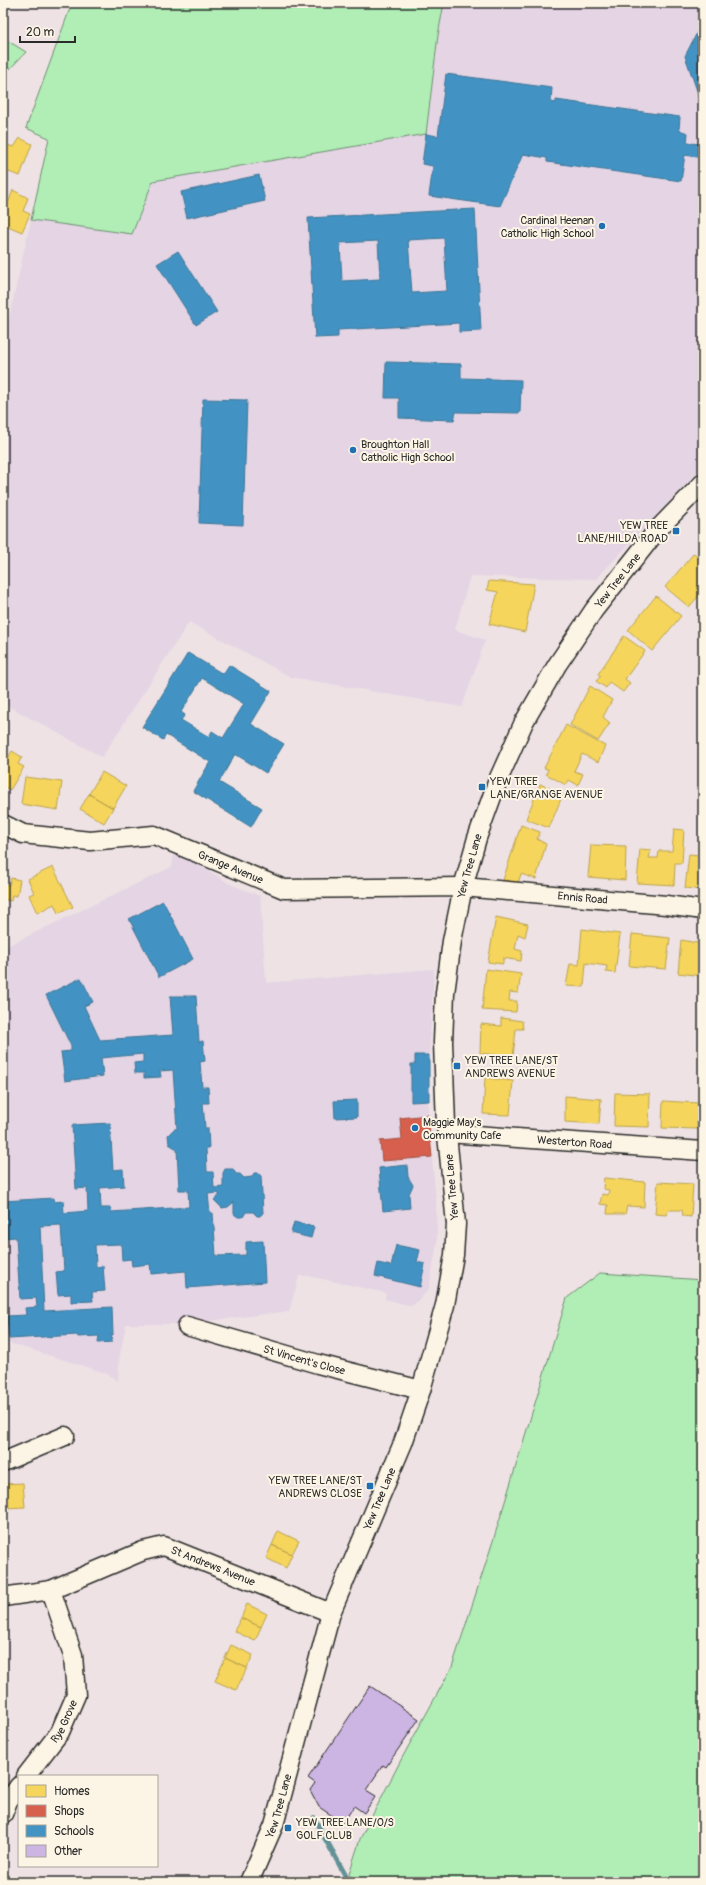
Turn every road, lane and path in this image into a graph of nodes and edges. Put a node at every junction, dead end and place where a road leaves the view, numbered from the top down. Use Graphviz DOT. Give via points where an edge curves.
graph roads {
  1 [pos="703,483"];
  2 [pos="3,824"];
  3 [pos="463,887"];
  4 [pos="703,910"];
  5 [pos="447,1133"];
  6 [pos="703,1151"];
  7 [pos="187,1326"];
  8 [pos="422,1390"];
  9 [pos="65,1436"];
  10 [pos="3,1462"];
  11 [pos="51,1590"];
  12 [pos="3,1597"];
  13 [pos="331,1613"];
  14 [pos="27,1775"];
  15 [pos="18,1787"];
  16 [pos="3,1814"];
  17 [pos="249,1882"];
  1 -- 3 [label="street, Yew Tree Lane" via="653,535 594,610 557,665 524,722 498,780"];
  2 -- 3 [label="street, Grange Avenue" via="23,834 90,841 154,835 284,889"];
  3 -- 4 [label="street, Ennis Road"];
  3 -- 5 [label="street, Yew Tree Lane" via="445,993 443,1042"];
  5 -- 6 [label="street, Westerton Road"];
  5 -- 8 [label="street, Yew Tree Lane" via="456,1224 454,1255 445,1305"];
  7 -- 8 [label="street, St Vincent's Close" via="318,1364"];
  8 -- 13 [label="street, Yew Tree Lane" via="403,1443"];
  9 -- 10 [label="street"];
  11 -- 12 [label="street, St Andrews Avenue"];
  11 -- 13 [label="street, St Andrews Avenue" via="143,1551 164,1546"];
  11 -- 14 [label="street, Rye Grove" via="73,1655 76,1695 60,1732"];
  13 -- 17 [label="street, Yew Tree Lane" via="274,1825"];
  15 -- 16 [label="street" via="8,1801"];
}
